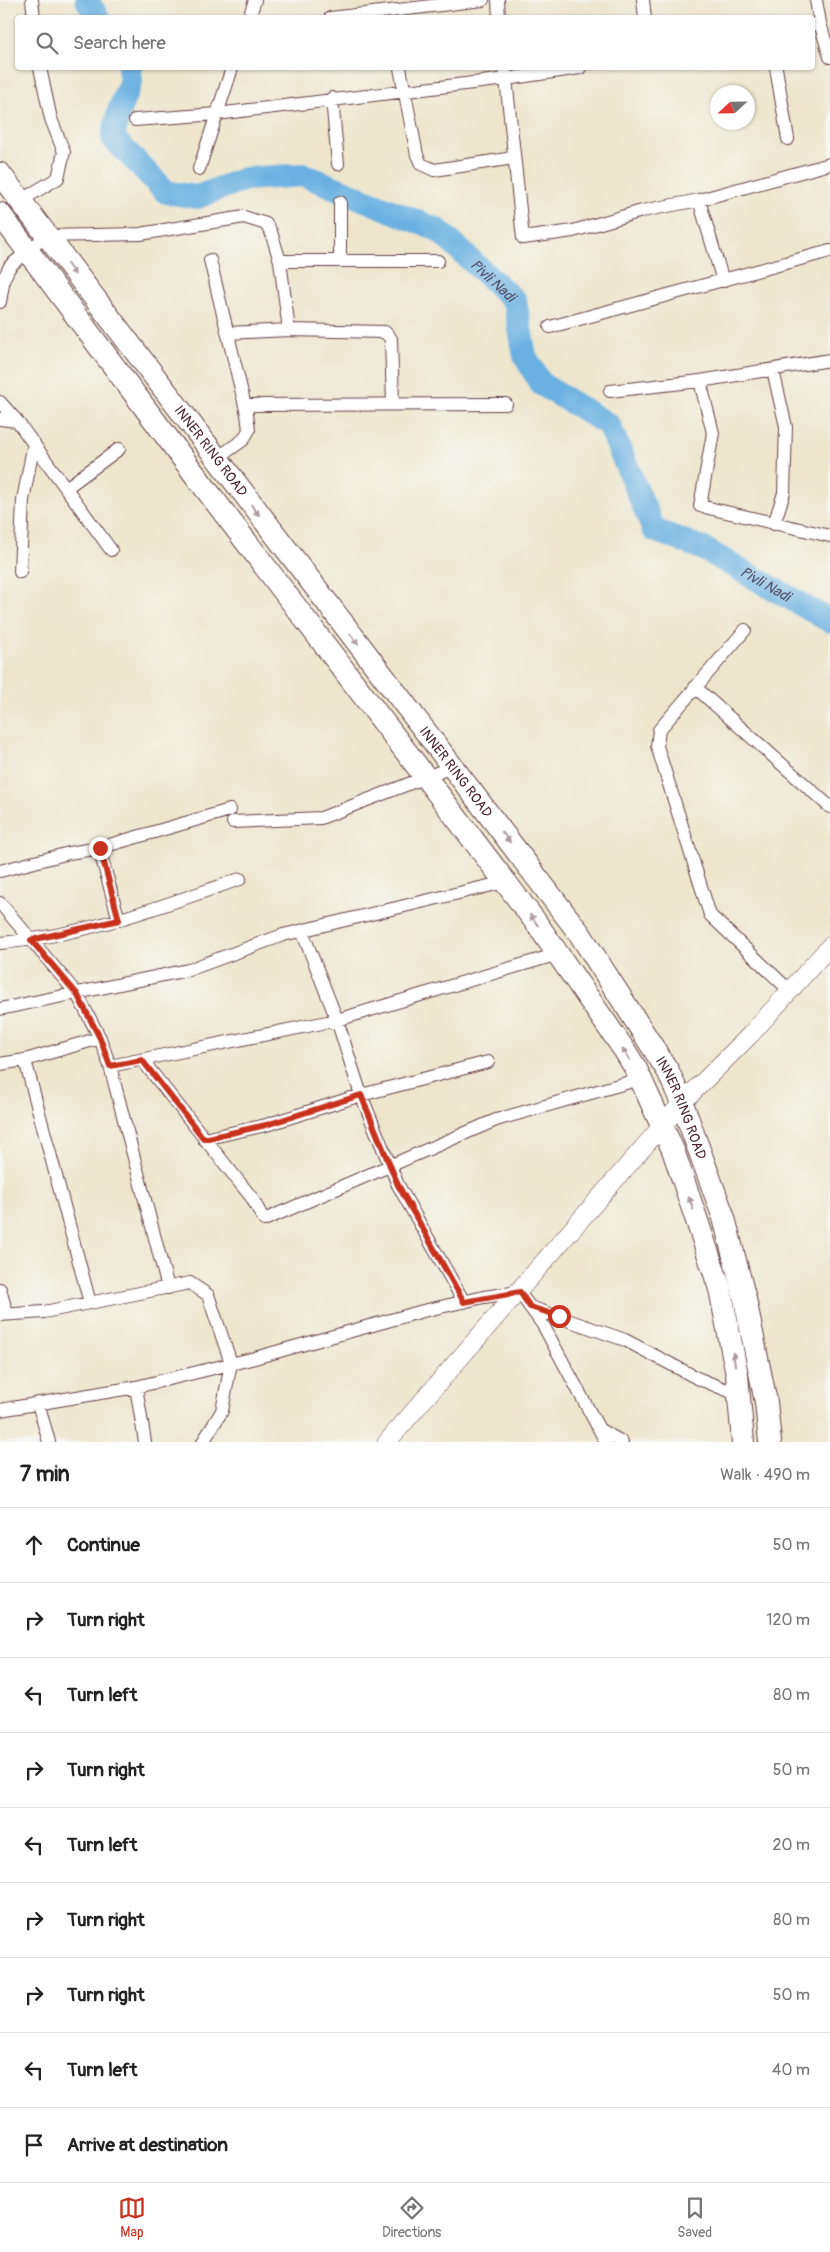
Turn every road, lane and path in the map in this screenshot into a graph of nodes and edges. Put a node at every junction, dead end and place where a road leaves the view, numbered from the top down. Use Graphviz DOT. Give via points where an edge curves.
graph roads {
  1 [pos="32,0"];
  2 [pos="255,0"];
  3 [pos="483,0"];
  4 [pos="498,0"];
  5 [pos="643,0"];
  6 [pos="821,5"];
  7 [pos="393,14"];
  8 [pos="34,15"];
  9 [pos="250,15"];
  10 [pos="377,15"];
  11 [pos="500,15"];
  12 [pos="645,15"];
  13 [pos="816,24"];
  14 [pos="830,57"];
  15 [pos="40,70"];
  16 [pos="231,70"];
  17 [pos="400,70"];
  18 [pos="550,70"];
  19 [pos="776,70"];
  20 [pos="506,73"];
  21 [pos="404,91"];
  22 [pos="332,98"];
  23 [pos="217,114"];
  24 [pos="135,120"];
  25 [pos="788,139"];
  26 [pos="514,158"];
  27 [pos="338,164"];
  28 [pos="830,164"];
  29 [pos="199,169"];
  30 [pos="0,174"];
  31 [pos="699,200"];
  32 [pos="20,201"];
  33 [pos="340,202"];
  34 [pos="0,214"];
  35 [pos="46,236"];
  36 [pos="27,250"];
  37 [pos="830,251"];
  38 [pos="210,260"];
  39 [pos="280,261"];
  40 [pos="340,261"];
  41 [pos="438,261"];
  42 [pos="722,281"];
  43 [pos="1,295"];
  44 [pos="550,327"];
  45 [pos="289,330"];
  46 [pos="228,333"];
  47 [pos="830,360"];
  48 [pos="773,370"];
  49 [pos="700,381"];
  50 [pos="610,391"];
  51 [pos="0,402"];
  52 [pos="393,404"];
  53 [pos="506,404"];
  54 [pos="245,405"];
  55 [pos="0,419"];
  56 [pos="17,421"];
  57 [pos="34,443"];
  58 [pos="119,449"];
  59 [pos="216,459"];
  60 [pos="66,488"];
  61 [pos="774,524"];
  62 [pos="830,536"];
  63 [pos="111,550"];
  64 [pos="20,572"];
  65 [pos="745,630"];
  66 [pos="695,687"];
  67 [pos="452,767"];
  68 [pos="426,779"];
  69 [pos="830,807"];
  70 [pos="100,848"];
  71 [pos="0,871"];
  72 [pos="240,879"];
  73 [pos="505,882"];
  74 [pos="0,903"];
  75 [pos="119,920"];
  76 [pos="302,931"];
  77 [pos="31,940"];
  78 [pos="0,943"];
  79 [pos="830,946"];
  80 [pos="558,954"];
  81 [pos="790,991"];
  82 [pos="77,994"];
  83 [pos="0,1009"];
  84 [pos="337,1020"];
  85 [pos="100,1038"];
  86 [pos="26,1060"];
  87 [pos="142,1060"];
  88 [pos="488,1062"];
  89 [pos="0,1064"];
  90 [pos="110,1066"];
  91 [pos="640,1078"];
  92 [pos="361,1095"];
  93 [pos="682,1103"];
  94 [pos="662,1127"];
  95 [pos="204,1139"];
  96 [pos="390,1165"];
  97 [pos="168,1288"];
  98 [pos="0,1289"];
  99 [pos="520,1292"];
  100 [pos="464,1302"];
  101 [pos="90,1303"];
  102 [pos="530,1307"];
  103 [pos="3,1315"];
  104 [pos="231,1363"];
  105 [pos="136,1387"];
  106 [pos="739,1395"];
  107 [pos="38,1403"];
  108 [pos="0,1410"];
  109 [pos="603,1436"];
  110 [pos="50,1442"];
  111 [pos="145,1442"];
  112 [pos="202,1442"];
  113 [pos="387,1442"];
  114 [pos="622,1442"];
  115 [pos="743,1442"];
  116 [pos="770,1442"];
  1 -- 8 [label="street"];
  2 -- 9 [label="street"];
  3 -- 7 [label="street"];
  4 -- 11 [label="street"];
  5 -- 12 [label="street"];
  6 -- 13 [label="street"];
  7 -- 10 [label="street"];
  13 -- 14 [label="street"];
  15 -- 32 [label="street" via="50,119 64,152 58,178"];
  16 -- 23 [label="street"];
  17 -- 21 [label="street"];
  18 -- 20 [label="street"];
  19 -- 25 [label="street"];
  20 -- 21 [label="street"];
  20 -- 26 [label="street"];
  21 -- 22 [label="street"];
  21 -- 26 [label="street" via="421,164 434,170"];
  22 -- 23 [label="street"];
  22 -- 27 [label="street"];
  23 -- 24 [label="street"];
  23 -- 29 [label="street"];
  26 -- 31 [label="street" via="523,238 573,230 642,211"];
  28 -- 31 [label="street"];
  30 -- 32 [label="highway, INNER RING ROAD"];
  31 -- 42 [label="street"];
  32 -- 35 [label="highway, INNER RING ROAD"];
  33 -- 40 [label="street"];
  34 -- 36 [label="highway, INNER RING ROAD"];
  35 -- 36 [label="street"];
  35 -- 39 [label="street" via="140,234 244,217 266,224"];
  35 -- 59 [label="highway, INNER RING ROAD, one-way"];
  36 -- 43 [label="street" via="10,266"];
  36 -- 68 [label="highway, INNER RING ROAD"];
  37 -- 42 [label="street"];
  38 -- 46 [label="street"];
  39 -- 40 [label="street"];
  39 -- 45 [label="street"];
  40 -- 41 [label="street"];
  42 -- 44 [label="street"];
  45 -- 46 [label="street"];
  45 -- 52 [label="street" via="385,332 390,339"];
  46 -- 54 [label="street"];
  47 -- 48 [label="street"];
  48 -- 49 [label="street"];
  48 -- 61 [label="street" via="786,427 784,493"];
  49 -- 50 [label="street"];
  49 -- 61 [label="street" via="713,433 700,506"];
  51 -- 56 [label="street"];
  52 -- 53 [label="street"];
  52 -- 54 [label="street"];
  54 -- 59 [label="street" via="249,430 243,440"];
  55 -- 56 [label="street"];
  56 -- 57 [label="street"];
  57 -- 60 [label="street"];
  57 -- 64 [label="street" via="23,500"];
  58 -- 60 [label="street"];
  59 -- 67 [label="highway, INNER RING ROAD, one-way"];
  60 -- 63 [label="street"];
  61 -- 62 [label="street"];
  65 -- 66 [label="street"];
  66 -- 69 [label="street"];
  66 -- 81 [label="street" via="656,738 710,915"];
  67 -- 68 [label="street"];
  67 -- 93 [label="highway, INNER RING ROAD, one-way" via="580,934 668,1071"];
  68 -- 70 [label="street" via="321,818 242,820 232,816"];
  68 -- 73 [label="highway, INNER RING ROAD"];
  70 -- 71 [label="street"];
  70 -- 75 [label="street"];
  72 -- 75 [label="street"];
  73 -- 76 [label="street"];
  80 -- 73 [label="highway, INNER RING ROAD, one-way"];
  74 -- 77 [label="street"];
  75 -- 77 [label="street"];
  76 -- 82 [label="street" via="188,970"];
  76 -- 84 [label="street"];
  77 -- 78 [label="street"];
  77 -- 82 [label="street"];
  79 -- 81 [label="street"];
  80 -- 84 [label="street"];
  91 -- 80 [label="highway, INNER RING ROAD, one-way"];
  81 -- 93 [label="street"];
  82 -- 83 [label="street"];
  82 -- 85 [label="street"];
  84 -- 87 [label="street"];
  84 -- 92 [label="street"];
  85 -- 86 [label="street"];
  85 -- 90 [label="street"];
  86 -- 89 [label="street"];
  86 -- 101 [label="street"];
  87 -- 90 [label="street"];
  87 -- 95 [label="street"];
  88 -- 92 [label="street"];
  90 -- 97 [label="street"];
  91 -- 94 [label="highway, INNER RING ROAD"];
  91 -- 96 [label="street" via="496,1120"];
  92 -- 95 [label="street" via="266,1125"];
  92 -- 96 [label="street"];
  93 -- 94 [label="street"];
  93 -- 116 [label="highway, INNER RING ROAD" via="724,1218 741,1281 766,1402"];
  94 -- 99 [label="street"];
  106 -- 94 [label="highway, INNER RING ROAD, one-way" via="720,1289 673,1150"];
  95 -- 96 [label="street" via="252,1198 264,1220"];
  96 -- 100 [label="street"];
  97 -- 101 [label="street"];
  97 -- 104 [label="street" via="190,1283 208,1295"];
  98 -- 103 [label="street"];
  99 -- 100 [label="street"];
  99 -- 102 [label="street"];
  99 -- 113 [label="street"];
  100 -- 104 [label="street"];
  101 -- 103 [label="street" via="44,1312"];
  102 -- 106 [label="street" via="625,1340 697,1378"];
  102 -- 109 [label="street"];
  104 -- 105 [label="street"];
  104 -- 112 [label="street" via="222,1411"];
  105 -- 107 [label="street"];
  105 -- 111 [label="street"];
  106 -- 115 [label="highway, INNER RING ROAD"];
  107 -- 108 [label="street"];
  107 -- 110 [label="street"];
  109 -- 114 [label="street"];
}
